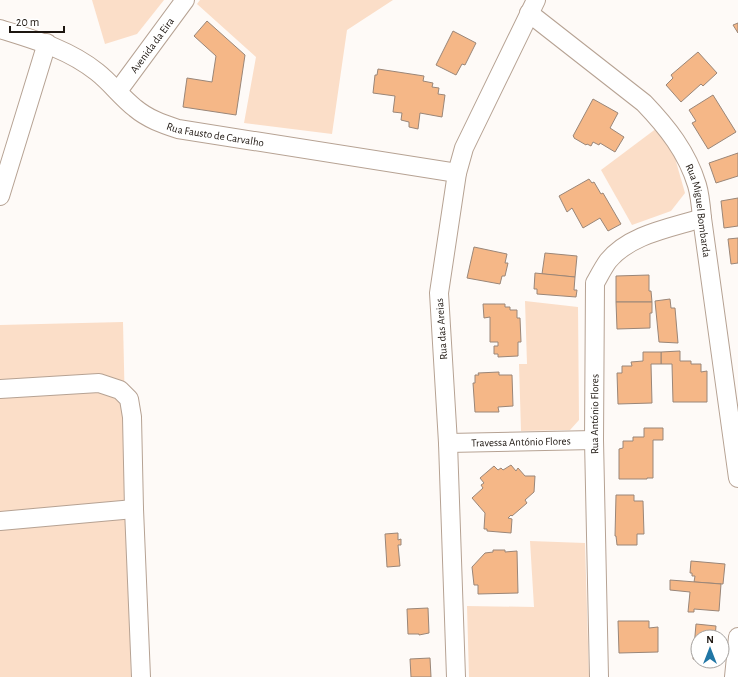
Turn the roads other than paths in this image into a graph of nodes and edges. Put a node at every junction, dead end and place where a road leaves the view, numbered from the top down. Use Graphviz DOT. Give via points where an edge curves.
graph roads {
  1 [pos="186,0"];
  2 [pos="532,7"];
  3 [pos="0,29"];
  4 [pos="47,44"];
  5 [pos="118,91"];
  6 [pos="457,173"];
  7 [pos="0,196"];
  8 [pos="702,218"];
  9 [pos="0,389"];
  10 [pos="594,440"];
  11 [pos="448,443"];
  12 [pos="738,478"];
  13 [pos="134,509"];
  14 [pos="0,521"];
  15 [pos="738,637"];
  16 [pos="141,677"];
  17 [pos="456,677"];
  18 [pos="599,677"];
  19 [pos="734,677"];
  1 -- 5 [label="street, Avenida da Eira"];
  2 -- 6 [label="street, Rua das Areias" via="464,148"];
  2 -- 8 [label="street, Rua Miguel Bombarda" via="661,120 687,158 697,185"];
  3 -- 4 [label="street, Rua Fausto de Carvalho"];
  4 -- 5 [label="street, Rua Fausto de Carvalho" via="74,56 98,72"];
  4 -- 7 [label="street"];
  5 -- 6 [label="street, Rua Fausto de Carvalho" via="134,108 154,121 178,129"];
  6 -- 11 [label="street, Rua das Areias" via="439,293"];
  8 -- 10 [label="street, Rua António Flores" via="650,234 622,247 607,262 595,283"];
  8 -- 12 [label="street, Rua Miguel Bombarda"];
  9 -- 13 [label="street" via="99,383 120,390 129,399 132,417"];
  10 -- 11 [label="street, Travessa António Flores"];
  10 -- 18 [label="street, Rua António Flores"];
  11 -- 17 [label="street, Rua das Areias"];
  13 -- 14 [label="street"];
  13 -- 16 [label="street"];
  15 -- 19 [label="street"];
}
